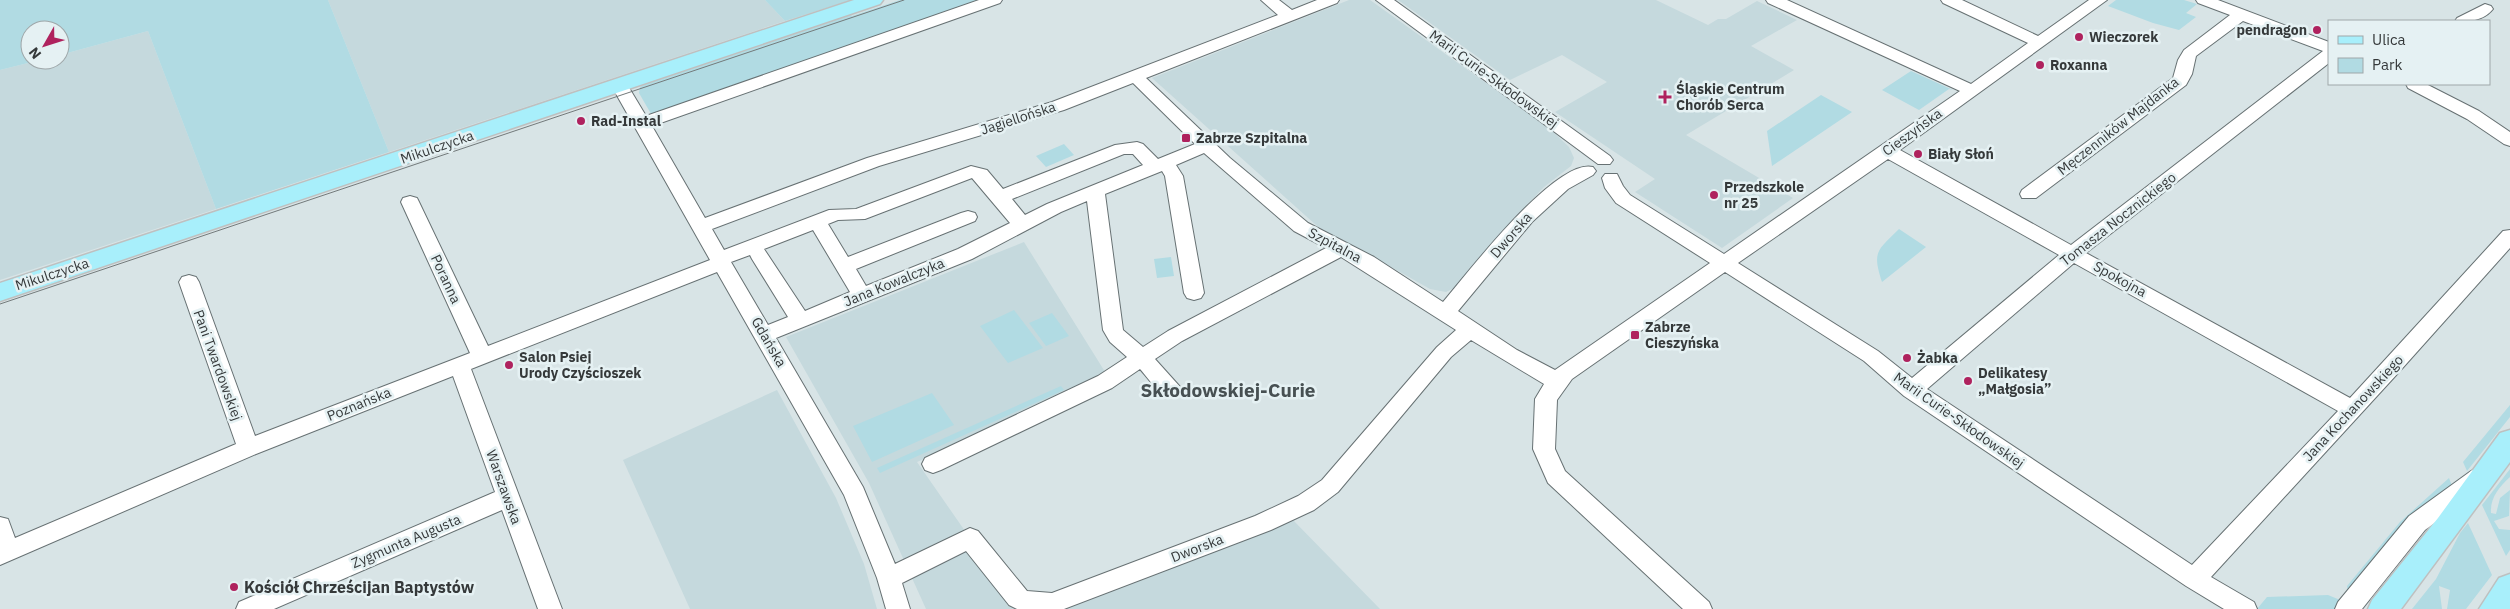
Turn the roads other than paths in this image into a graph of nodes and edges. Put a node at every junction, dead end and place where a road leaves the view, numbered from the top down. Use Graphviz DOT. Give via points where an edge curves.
graph roads {
  1 [pos="873,0"];
  2 [pos="994,0"];
  3 [pos="1269,0"];
  4 [pos="1331,0"];
  5 [pos="1384,0"];
  6 [pos="1774,0"];
  7 [pos="1949,0"];
  8 [pos="2098,0"];
  9 [pos="2204,0"];
  10 [pos="2485,9"];
  11 [pos="2242,14"];
  12 [pos="1290,16"];
  13 [pos="2465,20"];
  14 [pos="2038,42"];
  15 [pos="2328,48"];
  16 [pos="2328,56"];
  17 [pos="1136,77"];
  18 [pos="619,85"];
  19 [pos="2416,85"];
  20 [pos="1970,90"];
  21 [pos="641,124"];
  22 [pos="2510,140"];
  23 [pos="1206,146"];
  24 [pos="1887,151"];
  25 [pos="1604,160"];
  26 [pos="1161,165"];
  27 [pos="1587,171"];
  28 [pos="1611,178"];
  29 [pos="1095,191"];
  30 [pos="2029,194"];
  31 [pos="1000,197"];
  32 [pos="410,202"];
  33 [pos="968,217"];
  34 [pos="817,222"];
  35 [pos="1022,225"];
  36 [pos="701,226"];
  37 [pos="2510,236"];
  38 [pos="1342,248"];
  39 [pos="2073,253"];
  40 [pos="759,254"];
  41 [pos="721,261"];
  42 [pos="1724,262"];
  43 [pos="844,266"];
  44 [pos="189,282"];
  45 [pos="0,292"];
  46 [pos="1194,293"];
  47 [pos="862,295"];
  48 [pos="1446,312"];
  49 [pos="800,320"];
  50 [pos="1470,330"];
  51 [pos="764,335"];
  52 [pos="482,356"];
  53 [pos="1141,357"];
  54 [pos="459,364"];
  55 [pos="1557,381"];
  56 [pos="1171,389"];
  57 [pos="1912,390"];
  58 [pos="2353,409"];
  59 [pos="2510,441"];
  60 [pos="248,448"];
  61 [pos="933,464"];
  62 [pos="2485,473"];
  63 [pos="508,498"];
  64 [pos="0,526"];
  65 [pos="4,553"];
  66 [pos="890,578"];
  67 [pos="2202,585"];
  68 [pos="2510,587"];
  69 [pos="248,609"];
  70 [pos="550,609"];
  71 [pos="898,609"];
  72 [pos="1700,609"];
  73 [pos="2238,609"];
  74 [pos="2347,609"];
  75 [pos="2383,609"];
  76 [pos="2494,609"];
  1 -- 18 [label="main road, Mikulczycka"];
  2 -- 21 [label="street"];
  3 -- 12 [label="street"];
  4 -- 12 [label="street, Jagiellońska"];
  5 -- 25 [label="street, Marii Curie-Skłodowskiej"];
  6 -- 20 [label="street"];
  7 -- 14 [label="street"];
  8 -- 14 [label="street, Cieszyńska"];
  9 -- 11 [label="street"];
  10 -- 13 [label="street"];
  11 -- 15 [label="street"];
  11 -- 30 [label="street, Męczenników Majdanka" via="2190,53 2185,60 2186,73 2180,81"];
  12 -- 17 [label="street, Jagiellońska"];
  14 -- 20 [label="street, Cieszyńska"];
  16 -- 39 [label="street, Tomasza Nocznickiego"];
  17 -- 23 [label="street, Szpitalna"];
  17 -- 36 [label="street, Jagiellońska" via="1002,124 852,169"];
  18 -- 21 [label="street, Gdańska"];
  18 -- 45 [label="main road, Mikulczycka"];
  19 -- 22 [label="street" via="2473,115"];
  20 -- 24 [label="street, Cieszyńska"];
  21 -- 36 [label="street, Gdańska"];
  23 -- 26 [label="street, Jana Kowalczyka"];
  23 -- 38 [label="street, Szpitalna" via="1301,227"];
  24 -- 39 [label="street, Spokojna"];
  24 -- 42 [label="street, Cieszyńska"];
  25 -- 27 [label="street" via="1590,162"];
  25 -- 28 [label="street, Marii Curie-Skłodowskiej" via="1618,168 1616,176"];
  26 -- 29 [label="street, Jana Kowalczyka"];
  26 -- 31 [label="street" via="1137,148 1121,149"];
  26 -- 46 [label="street" via="1174,176"];
  27 -- 28 [label="street" via="1600,179"];
  27 -- 48 [label="street, Dworska" via="1562,185 1525,218"];
  28 -- 42 [label="street, Marii Curie-Skłodowskiej" via="1623,199"];
  29 -- 35 [label="street, Jana Kowalczyka"];
  29 -- 53 [label="street" via="1113,330"];
  31 -- 34 [label="street, Poznańska" via="981,174 971,172 858,215 836,214"];
  31 -- 35 [label="street"];
  32 -- 52 [label="street, Poranna"];
  33 -- 43 [label="street"];
  34 -- 41 [label="street, Poznańska"];
  34 -- 43 [label="street"];
  35 -- 47 [label="street, Jana Kowalczyka" via="965,254"];
  36 -- 41 [label="street, Gdańska"];
  37 -- 58 [label="street, Jana Kochanowskiego"];
  38 -- 48 [label="street, Szpitalna"];
  38 -- 53 [label="street"];
  39 -- 57 [label="street, Tomasza Nocznickiego"];
  39 -- 58 [label="street, Spokojna"];
  40 -- 49 [label="street"];
  41 -- 51 [label="street, Gdańska"];
  41 -- 52 [label="street, Poznańska"];
  42 -- 55 [label="street"];
  42 -- 57 [label="street, Marii Curie-Skłodowskiej" via="1871,356"];
  43 -- 47 [label="street"];
  44 -- 60 [label="street, Pani Twardowskiej"];
  47 -- 49 [label="street, Jana Kowalczyka"];
  48 -- 50 [label="street, Szpitalna"];
  49 -- 51 [label="street, Jana Kowalczyka"];
  50 -- 55 [label="street, Szpitalna"];
  50 -- 66 [label="street, Dworska" via="1444,352 1330,486 1263,523 1052,603 1028,603 1018,598 970,538"];
  51 -- 66 [label="street, Gdańska" via="855,493"];
  52 -- 54 [label="street, Poznańska"];
  53 -- 56 [label="street"];
  53 -- 61 [label="street" via="1105,382"];
  54 -- 60 [label="street, Poznańska"];
  54 -- 63 [label="street, Warszawska"];
  55 -- 72 [label="street" via="1546,399 1544,449 1556,477"];
  57 -- 67 [label="street, Marii Curie-Skłodowskiej"];
  58 -- 67 [label="street, Jana Kochanowskiego"];
  59 -- 62 [label="main road"];
  60 -- 65 [label="street, Poznańska"];
  62 -- 74 [label="street" via="2417,523"];
  62 -- 75 [label="main road"];
  63 -- 69 [label="street, Zygmunta Augusta"];
  63 -- 70 [label="street, Warszawska"];
  64 -- 65 [label="street"];
  66 -- 71 [label="street, Gdańska"];
  67 -- 73 [label="street, Marii Curie-Skłodowskiej"];
  68 -- 76 [label="main road"];
}
